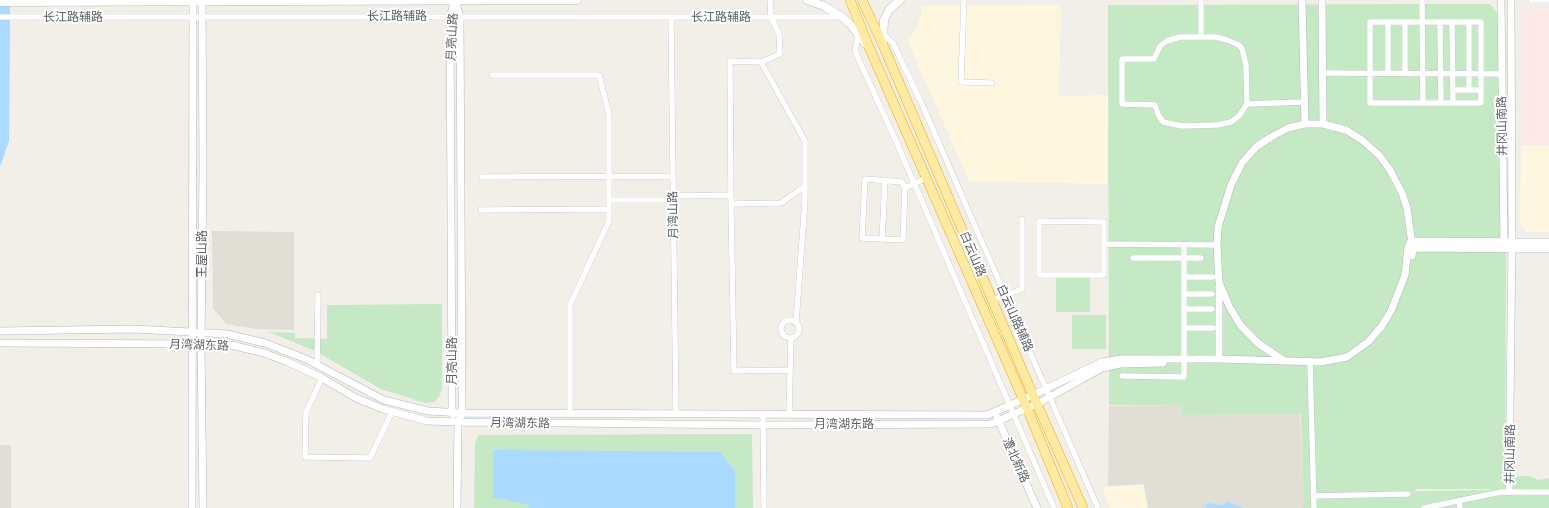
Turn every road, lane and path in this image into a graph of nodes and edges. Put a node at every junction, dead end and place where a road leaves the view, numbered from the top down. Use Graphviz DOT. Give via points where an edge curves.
graph roads {
  1 [pos="193,0"];
  2 [pos="202,0"];
  3 [pos="577,0"];
  4 [pos="770,0"];
  5 [pos="807,0"];
  6 [pos="850,0"];
  7 [pos="862,0"];
  8 [pos="900,0"];
  9 [pos="964,0"];
  10 [pos="1201,0"];
  11 [pos="1302,0"];
  12 [pos="1322,0"];
  13 [pos="1422,0"];
  14 [pos="1501,0"];
  15 [pos="1511,0"];
  16 [pos="1531,0"];
  17 [pos="1549,0"];
  18 [pos="455,1"];
  19 [pos="0,2"];
  20 [pos="193,16"];
  21 [pos="203,16"];
  22 [pos="450,16"];
  23 [pos="460,16"];
  24 [pos="671,16"];
  25 [pos="0,17"];
  26 [pos="771,17"];
  27 [pos="842,17"];
  28 [pos="1388,22"];
  29 [pos="1405,22"];
  30 [pos="1422,22"];
  31 [pos="1440,22"];
  32 [pos="1452,22"];
  33 [pos="1469,22"];
  34 [pos="874,26"];
  35 [pos="860,31"];
  36 [pos="883,34"];
  37 [pos="1201,37"];
  38 [pos="883,45"];
  39 [pos="762,62"];
  40 [pos="1322,73"];
  41 [pos="1370,73"];
  42 [pos="1388,73"];
  43 [pos="1405,73"];
  44 [pos="1423,73"];
  45 [pos="1440,73"];
  46 [pos="1452,74"];
  47 [pos="1469,74"];
  48 [pos="1482,74"];
  49 [pos="1502,74"];
  50 [pos="492,75"];
  51 [pos="992,83"];
  52 [pos="1452,90"];
  53 [pos="1469,90"];
  54 [pos="1482,90"];
  55 [pos="1304,102"];
  56 [pos="1423,103"];
  57 [pos="1441,103"];
  58 [pos="1453,103"];
  59 [pos="1247,104"];
  60 [pos="1304,124"];
  61 [pos="1323,124"];
  62 [pos="673,176"];
  63 [pos="482,177"];
  64 [pos="609,177"];
  65 [pos="926,178"];
  66 [pos="885,181"];
  67 [pos="914,183"];
  68 [pos="805,186"];
  69 [pos="905,188"];
  70 [pos="731,195"];
  71 [pos="673,198"];
  72 [pos="609,200"];
  73 [pos="731,204"];
  74 [pos="609,209"];
  75 [pos="481,210"];
  76 [pos="1022,219"];
  77 [pos="882,239"];
  78 [pos="1504,242"];
  79 [pos="1549,242"];
  80 [pos="1104,244"];
  81 [pos="1184,245"];
  82 [pos="1217,245"];
  83 [pos="1412,245"];
  84 [pos="1512,245"];
  85 [pos="1549,248"];
  86 [pos="1133,258"];
  87 [pos="1184,258"];
  88 [pos="1201,258"];
  89 [pos="1184,277"];
  90 [pos="1213,277"];
  91 [pos="1219,282"];
  92 [pos="1184,294"];
  93 [pos="1212,294"];
  94 [pos="318,295"];
  95 [pos="1005,295"];
  96 [pos="992,300"];
  97 [pos="1184,309"];
  98 [pos="1212,309"];
  99 [pos="796,323"];
  100 [pos="1184,328"];
  101 [pos="1213,328"];
  102 [pos="0,331"];
  103 [pos="192,332"];
  104 [pos="202,332"];
  105 [pos="791,338"];
  106 [pos="0,343"];
  107 [pos="192,344"];
  108 [pos="201,344"];
  109 [pos="1219,359"];
  110 [pos="1184,361"];
  111 [pos="1285,361"];
  112 [pos="1310,363"];
  113 [pos="317,365"];
  114 [pos="790,370"];
  115 [pos="1122,376"];
  116 [pos="322,378"];
  117 [pos="1046,389"];
  118 [pos="1050,397"];
  119 [pos="1023,399"];
  120 [pos="1035,399"];
  121 [pos="1010,405"];
  122 [pos="1027,408"];
  123 [pos="994,411"];
  124 [pos="392,412"];
  125 [pos="452,412"];
  126 [pos="462,413"];
  127 [pos="570,414"];
  128 [pos="676,414"];
  129 [pos="763,414"];
  130 [pos="789,414"];
  131 [pos="1014,414"];
  132 [pos="998,420"];
  133 [pos="458,422"];
  134 [pos="763,424"];
  135 [pos="1509,492"];
  136 [pos="1549,492"];
  137 [pos="1408,494"];
  138 [pos="1313,496"];
  139 [pos="1458,501"];
  140 [pos="192,508"];
  141 [pos="203,508"];
  142 [pos="457,508"];
  143 [pos="764,508"];
  144 [pos="1037,508"];
  145 [pos="1054,508"];
  146 [pos="1068,508"];
  147 [pos="1083,508"];
  148 [pos="1098,508"];
  149 [pos="1314,508"];
  150 [pos="1424,508"];
  151 [pos="1460,508"];
  1 -- 2 [label="main road"];
  1 -- 19 [label="main road"];
  1 -- 20 [label="street, 王屋山路"];
  2 -- 18 [label="main road"];
  2 -- 21 [label="street, 王屋山路"];
  3 -- 18 [label="main road"];
  4 -- 26 [label="street"];
  5 -- 27 [label="main road" via="824,6"];
  6 -- 35 [label="highway, 白云山路"];
  7 -- 34 [label="highway, 白云山路"];
  8 -- 36 [label="main road" via="889,10 884,20"];
  9 -- 51 [label="street" via="961,82"];
  10 -- 37 [label="street"];
  11 -- 55 [label="street"];
  12 -- 40 [label="street"];
  13 -- 30 [label="street"];
  14 -- 49 [label="street, 井冈山南路"];
  15 -- 84 [label="street, 井冈山南路"];
  16 -- 17 [label="street"];
  18 -- 22 [label="street, 月亮山路"];
  18 -- 23 [label="street, 月亮山路"];
  20 -- 21 [label="street, 长江路辅路"];
  20 -- 25 [label="street, 长江路辅路"];
  20 -- 103 [label="street, 王屋山路"];
  21 -- 22 [label="street, 长江路辅路"];
  21 -- 104 [label="street, 王屋山路"];
  22 -- 23 [label="street, 长江路辅路"];
  22 -- 125 [label="street, 月亮山路"];
  23 -- 24 [label="street, 长江路辅路"];
  23 -- 126 [label="street, 月亮山路"];
  24 -- 26 [label="street, 长江路辅路"];
  24 -- 62 [label="street, 月湾山路"];
  26 -- 27 [label="street, 长江路辅路"];
  26 -- 39 [label="street" via="779,34 780,54"];
  27 -- 35 [label="main road"];
  28 -- 29 [label="street"];
  28 -- 41 [label="street" via="1370,22"];
  28 -- 42 [label="street"];
  29 -- 30 [label="street"];
  29 -- 43 [label="street"];
  30 -- 31 [label="street"];
  30 -- 44 [label="street"];
  31 -- 32 [label="street"];
  31 -- 45 [label="street"];
  32 -- 33 [label="street"];
  32 -- 46 [label="street"];
  33 -- 47 [label="street"];
  33 -- 48 [label="street" via="1482,22"];
  34 -- 36 [label="street, 白云山路辅路"];
  34 -- 38 [label="highway, 白云山路"];
  35 -- 65 [label="highway, 白云山路"];
  35 -- 67 [label="street" via="855,51"];
  36 -- 38 [label="main road"];
  36 -- 95 [label="street, 白云山路辅路" via="893,43 918,96"];
  37 -- 59 [label="street" via="1227,40 1242,49 1246,65"];
  37 -- 59 [label="street" via="1180,37 1167,41 1160,46 1154,59 1122,59 1122,104 1155,105 1163,122 1182,126 1231,122"];
  38 -- 96 [label="highway, 白云山路"];
  39 -- 68 [label="street" via="805,141"];
  39 -- 70 [label="street" via="730,61"];
  40 -- 41 [label="street"];
  40 -- 61 [label="street"];
  41 -- 42 [label="street"];
  41 -- 56 [label="street" via="1370,103"];
  42 -- 43 [label="street"];
  43 -- 44 [label="street"];
  44 -- 45 [label="street"];
  44 -- 56 [label="street"];
  45 -- 46 [label="street"];
  45 -- 57 [label="street"];
  46 -- 47 [label="street"];
  46 -- 52 [label="street"];
  47 -- 48 [label="street"];
  47 -- 53 [label="street"];
  48 -- 49 [label="street"];
  48 -- 54 [label="street"];
  49 -- 78 [label="street, 井冈山南路"];
  50 -- 64 [label="street" via="599,75 609,114"];
  52 -- 53 [label="street"];
  52 -- 58 [label="street"];
  53 -- 54 [label="street"];
  54 -- 58 [label="street" via="1482,103"];
  55 -- 59 [label="street"];
  55 -- 60 [label="street"];
  56 -- 57 [label="street"];
  57 -- 58 [label="street"];
  60 -- 61 [label="street"];
  60 -- 82 [label="street" via="1288,128 1271,137 1256,147 1242,163 1229,191 1218,227"];
  61 -- 83 [label="street" via="1346,130 1379,155 1402,193"];
  62 -- 64 [label="street"];
  62 -- 71 [label="street, 月湾山路"];
  63 -- 64 [label="street"];
  64 -- 72 [label="street"];
  65 -- 67 [label="street"];
  65 -- 119 [label="highway, 白云山路"];
  66 -- 69 [label="street" via="902,182"];
  66 -- 77 [label="street"];
  66 -- 77 [label="street" via="865,179 862,238"];
  67 -- 69 [label="street"];
  67 -- 121 [label="street"];
  68 -- 73 [label="street" via="781,203"];
  68 -- 99 [label="street"];
  69 -- 77 [label="street" via="903,240"];
  70 -- 71 [label="street"];
  70 -- 73 [label="street"];
  71 -- 72 [label="street"];
  71 -- 128 [label="street, 月湾山路"];
  72 -- 74 [label="street"];
  73 -- 114 [label="street" via="734,371"];
  74 -- 75 [label="street"];
  74 -- 127 [label="street" via="609,221 570,305"];
  76 -- 95 [label="street" via="1022,289"];
  78 -- 83 [label="street"];
  78 -- 84 [label="street"];
  79 -- 84 [label="street"];
  80 -- 80 [label="street" via="1104,275 1039,275 1039,221 1104,222"];
  80 -- 81 [label="street"];
  81 -- 82 [label="street"];
  81 -- 87 [label="street"];
  82 -- 91 [label="street"];
  83 -- 84 [label="street"];
  83 -- 112 [label="street" via="1409,276 1394,314 1382,331 1348,359 1324,365"];
  84 -- 85 [label="street"];
  84 -- 135 [label="street, 井冈山南路"];
  86 -- 87 [label="street"];
  87 -- 88 [label="street"];
  87 -- 89 [label="street"];
  89 -- 90 [label="street"];
  89 -- 92 [label="street"];
  91 -- 109 [label="street"];
  91 -- 111 [label="street" via="1241,326 1259,344"];
  92 -- 93 [label="street"];
  92 -- 97 [label="street"];
  94 -- 113 [label="street"];
  95 -- 96 [label="street"];
  95 -- 117 [label="street, 白云山路辅路"];
  96 -- 120 [label="highway, 白云山路"];
  97 -- 98 [label="street"];
  97 -- 100 [label="street"];
  99 -- 105 [label="street" via="798,333"];
  99 -- 105 [label="street" via="788,321 782,326 783,334"];
  100 -- 101 [label="street"];
  100 -- 110 [label="street"];
  102 -- 103 [label="street, 月湾湖东路" via="134,329"];
  103 -- 104 [label="street, 月湾湖东路"];
  103 -- 107 [label="street, 王屋山路"];
  104 -- 108 [label="street, 王屋山路"];
  104 -- 113 [label="street, 月湾湖东路" via="227,334 265,343"];
  105 -- 114 [label="street"];
  106 -- 107 [label="street, 月湾湖东路"];
  107 -- 108 [label="street, 月湾湖东路"];
  107 -- 140 [label="street, 王屋山路"];
  108 -- 116 [label="street, 月湾湖东路" via="231,346 264,353"];
  108 -- 141 [label="street, 王屋山路"];
  109 -- 110 [label="street"];
  109 -- 111 [label="street"];
  110 -- 112 [label="street"];
  110 -- 115 [label="street" via="1184,377"];
  110 -- 117 [label="street, 月湾湖东路" via="1122,358 1102,362"];
  110 -- 118 [label="street, 月湾湖东路" via="1120,364 1102,368"];
  111 -- 112 [label="street"];
  112 -- 138 [label="street"];
  113 -- 125 [label="street, 月湾湖东路" via="384,400 428,411"];
  114 -- 130 [label="street"];
  116 -- 124 [label="street, 月湾湖东路" via="356,398"];
  116 -- 124 [label="street" via="306,412 305,457 370,458"];
  117 -- 118 [label="street, 白云山路辅路"];
  117 -- 120 [label="street, 月湾湖东路"];
  118 -- 120 [label="street, 月湾湖东路"];
  118 -- 148 [label="street, 白云山路辅路"];
  119 -- 120 [label="street, 月湾湖东路"];
  119 -- 121 [label="street, 月湾湖东路"];
  119 -- 122 [label="highway, 白云山路"];
  120 -- 122 [label="street, 月湾湖东路"];
  120 -- 147 [label="highway, 白云山路"];
  121 -- 123 [label="street, 月湾湖东路"];
  121 -- 131 [label="street"];
  122 -- 131 [label="street, 月湾湖东路"];
  122 -- 146 [label="highway, 白云山路"];
  123 -- 130 [label="street, 月湾湖东路" via="987,415"];
  123 -- 132 [label="street, 澧北新路"];
  124 -- 133 [label="street, 月湾湖东路" via="427,421"];
  125 -- 126 [label="street, 月湾湖东路"];
  125 -- 133 [label="street"];
  126 -- 127 [label="street, 月湾湖东路"];
  126 -- 133 [label="street, 月亮山路"];
  127 -- 128 [label="street, 月湾湖东路"];
  128 -- 129 [label="street, 月湾湖东路"];
  129 -- 130 [label="street, 月湾湖东路"];
  129 -- 134 [label="street"];
  131 -- 132 [label="street, 月湾湖东路"];
  131 -- 145 [label="street"];
  132 -- 134 [label="street, 月湾湖东路" via="991,424"];
  132 -- 144 [label="street, 澧北新路"];
  133 -- 134 [label="street, 月湾湖东路"];
  133 -- 142 [label="street, 月亮山路"];
  134 -- 143 [label="street"];
  135 -- 136 [label="street"];
  135 -- 139 [label="street"];
  137 -- 138 [label="street"];
  138 -- 149 [label="street"];
  139 -- 150 [label="street"];
  139 -- 151 [label="street"];
}
